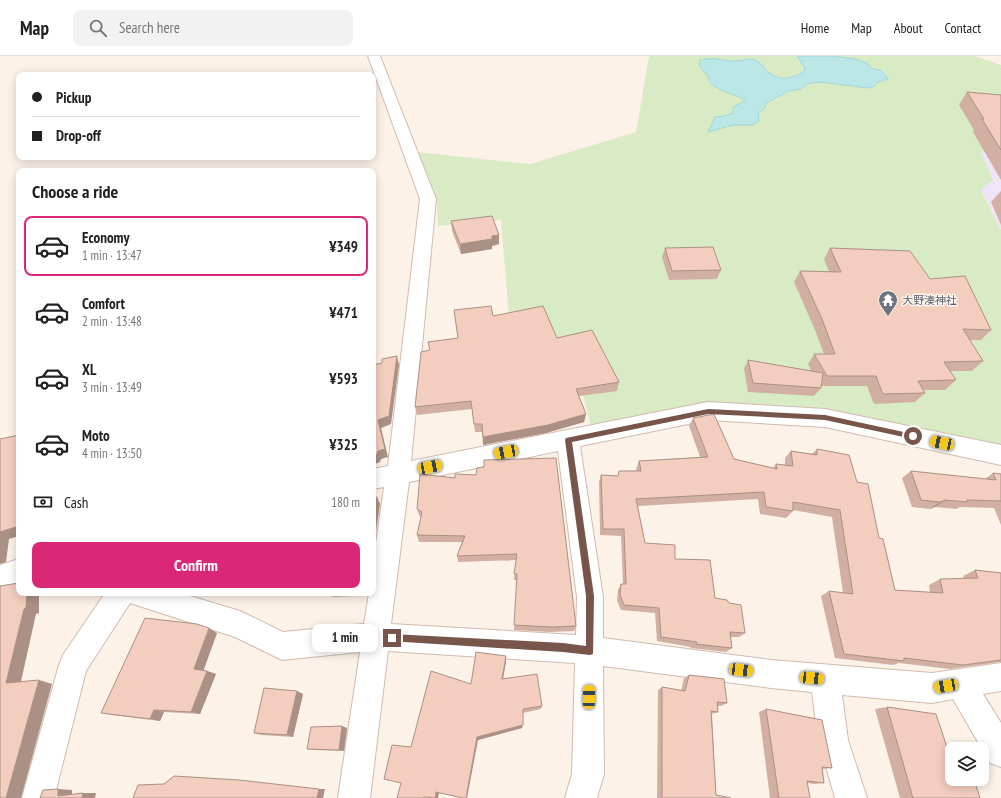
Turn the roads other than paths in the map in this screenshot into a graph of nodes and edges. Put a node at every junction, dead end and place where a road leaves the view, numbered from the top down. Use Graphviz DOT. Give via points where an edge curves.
graph roads {
  1 [pos="374,56"];
  2 [pos="568,440"];
  3 [pos="1001,455"];
  4 [pos="399,474"];
  5 [pos="376,478"];
  6 [pos="16,573"];
  7 [pos="0,578"];
  8 [pos="119,596"];
  9 [pos="147,596"];
  10 [pos="377,637"];
  11 [pos="590,651"];
  12 [pos="1001,677"];
  13 [pos="825,679"];
  14 [pos="960,683"];
  15 [pos="1001,752"];
  16 [pos="38,798"];
  17 [pos="354,798"];
  18 [pos="581,798"];
  19 [pos="851,798"];
  1 -- 4 [label="street" via="428,199"];
  2 -- 3 [label="street" via="708,412 825,418"];
  2 -- 4 [label="street"];
  2 -- 11 [label="street" via="590,596"];
  4 -- 5 [label="street"];
  4 -- 10 [label="street"];
  6 -- 7 [label="street"];
  8 -- 16 [label="street" via="73,665"];
  9 -- 10 [label="street" via="240,625 282,646"];
  10 -- 11 [label="street"];
  10 -- 17 [label="street"];
  11 -- 13 [label="street"];
  11 -- 18 [label="street" via="588,774"];
  12 -- 14 [label="street"];
  13 -- 14 [label="street" via="932,688"];
  13 -- 19 [label="street" via="833,740"];
  14 -- 15 [label="street"];
}
